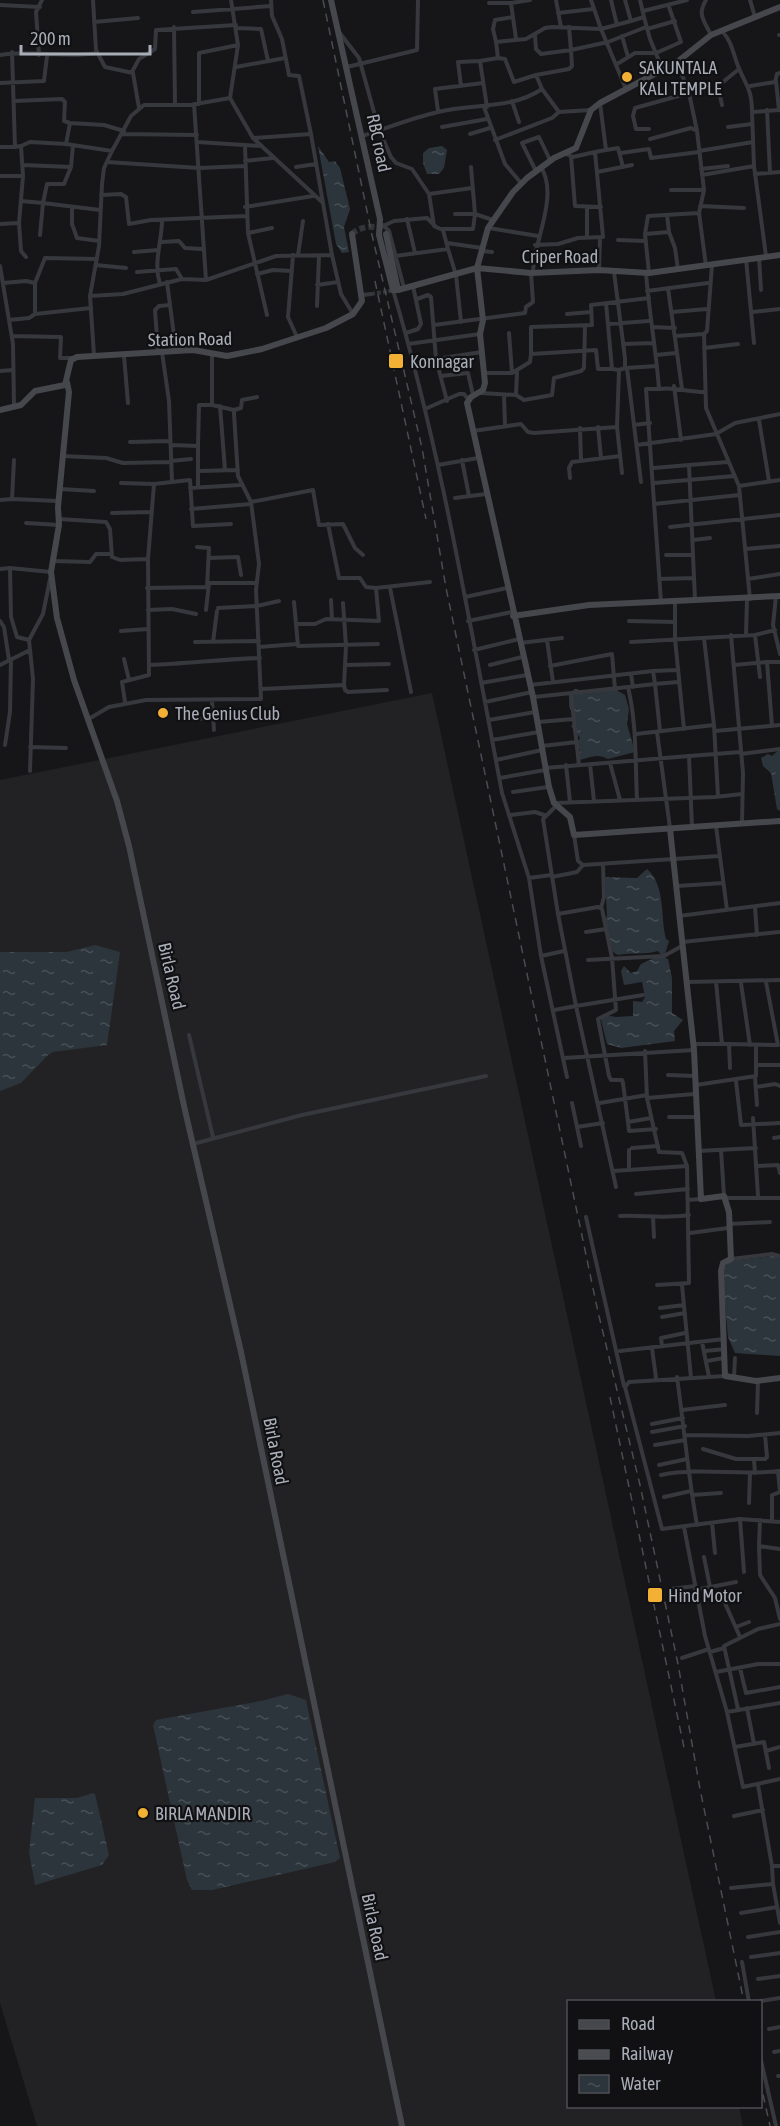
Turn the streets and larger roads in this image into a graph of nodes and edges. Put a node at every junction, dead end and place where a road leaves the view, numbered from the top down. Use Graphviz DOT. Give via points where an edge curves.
graph roads {
  1 [pos="42,0"];
  2 [pos="93,0"];
  3 [pos="231,0"];
  4 [pos="271,0"];
  5 [pos="331,0"];
  6 [pos="418,0"];
  7 [pos="530,0"];
  8 [pos="556,0"];
  9 [pos="591,0"];
  10 [pos="611,0"];
  11 [pos="625,0"];
  12 [pos="640,0"];
  13 [pos="687,0"];
  14 [pos="696,0"];
  15 [pos="750,0"];
  16 [pos="677,2"];
  17 [pos="704,2"];
  18 [pos="489,3"];
  19 [pos="511,3"];
  20 [pos="0,4"];
  21 [pos="272,6"];
  22 [pos="40,7"];
  23 [pos="669,7"];
  24 [pos="233,8"];
  25 [pos="780,8"];
  26 [pos="593,9"];
  27 [pos="643,11"];
  28 [pos="192,12"];
  29 [pos="558,13"];
  30 [pos="644,17"];
  31 [pos="138,18"];
  32 [pos="513,18"];
  33 [pos="755,18"];
  34 [pos="631,21"];
  35 [pos="675,21"];
  36 [pos="94,22"];
  37 [pos="617,25"];
  38 [pos="174,27"];
  39 [pos="236,27"];
  40 [pos="561,27"];
  41 [pos="569,27"];
  42 [pos="647,28"];
  43 [pos="601,29"];
  44 [pos="722,31"];
  45 [pos="339,32"];
  46 [pos="711,35"];
  47 [pos="535,36"];
  48 [pos="622,36"];
  49 [pos="516,39"];
  50 [pos="496,42"];
  51 [pos="608,42"];
  52 [pos="238,45"];
  53 [pos="572,50"];
  54 [pos="12,52"];
  55 [pos="98,52"];
  56 [pos="656,53"];
  57 [pos="0,55"];
  58 [pos="39,55"];
  59 [pos="47,56"];
  60 [pos="285,57"];
  61 [pos="498,57"];
  62 [pos="628,57"];
  63 [pos="268,61"];
  64 [pos="480,61"];
  65 [pos="677,62"];
  66 [pos="361,64"];
  67 [pos="617,64"];
  68 [pos="236,67"];
  69 [pos="347,67"];
  70 [pos="662,69"];
  71 [pos="739,69"];
  72 [pos="132,72"];
  73 [pos="780,73"];
  74 [pos="536,75"];
  75 [pos="776,81"];
  76 [pos="13,82"];
  77 [pos="0,83"];
  78 [pos="483,83"];
  79 [pos="461,86"];
  80 [pos="750,86"];
  81 [pos="542,89"];
  82 [pos="626,89"];
  83 [pos="689,93"];
  84 [pos="779,97"];
  85 [pos="230,98"];
  86 [pos="14,101"];
  87 [pos="512,101"];
  88 [pos="175,104"];
  89 [pos="196,104"];
  90 [pos="600,104"];
  91 [pos="722,105"];
  92 [pos="486,107"];
  93 [pos="139,109"];
  94 [pos="591,110"];
  95 [pos="767,110"];
  96 [pos="779,110"];
  97 [pos="438,111"];
  98 [pos="560,112"];
  99 [pos="752,112"];
  100 [pos="487,118"];
  101 [pos="519,122"];
  102 [pos="70,123"];
  103 [pos="752,124"];
  104 [pos="442,127"];
  105 [pos="729,127"];
  106 [pos="490,128"];
  107 [pos="649,129"];
  108 [pos="379,130"];
  109 [pos="696,131"];
  110 [pos="123,132"];
  111 [pos="311,134"];
  112 [pos="470,134"];
  113 [pos="197,135"];
  114 [pos="362,136"];
  115 [pos="253,138"];
  116 [pos="650,139"];
  117 [pos="495,140"];
  118 [pos="197,142"];
  119 [pos="753,142"];
  120 [pos="66,144"];
  121 [pos="73,145"];
  122 [pos="245,146"];
  123 [pos="262,146"];
  124 [pos="0,147"];
  125 [pos="18,147"];
  126 [pos="606,150"];
  127 [pos="112,151"];
  128 [pos="594,152"];
  129 [pos="699,152"];
  130 [pos="621,153"];
  131 [pos="568,155"];
  132 [pos="273,158"];
  133 [pos="550,160"];
  134 [pos="107,162"];
  135 [pos="245,163"];
  136 [pos="316,164"];
  137 [pos="23,165"];
  138 [pos="632,165"];
  139 [pos="728,166"];
  140 [pos="754,166"];
  141 [pos="71,167"];
  142 [pos="296,167"];
  143 [pos="471,167"];
  144 [pos="623,167"];
  145 [pos="199,168"];
  146 [pos="538,169"];
  147 [pos="701,169"];
  148 [pos="597,172"];
  149 [pos="780,172"];
  150 [pos="770,173"];
  151 [pos="755,174"];
  152 [pos="702,175"];
  153 [pos="0,176"];
  154 [pos="23,176"];
  155 [pos="521,184"];
  156 [pos="472,188"];
  157 [pos="670,190"];
  158 [pos="704,190"];
  159 [pos="429,194"];
  160 [pos="101,195"];
  161 [pos="314,196"];
  162 [pos="21,201"];
  163 [pos="322,202"];
  164 [pos="43,203"];
  165 [pos="700,206"];
  166 [pos="72,207"];
  167 [pos="245,207"];
  168 [pos="601,207"];
  169 [pos="587,208"];
  170 [pos="744,208"];
  171 [pos="100,210"];
  172 [pos="699,213"];
  173 [pos="455,214"];
  174 [pos="475,214"];
  175 [pos="668,215"];
  176 [pos="246,216"];
  177 [pos="201,219"];
  178 [pos="407,219"];
  179 [pos="162,220"];
  180 [pos="493,220"];
  181 [pos="303,221"];
  182 [pos="19,223"];
  183 [pos="381,223"];
  184 [pos="0,224"];
  185 [pos="434,226"];
  186 [pos="272,228"];
  187 [pos="488,228"];
  188 [pos="441,229"];
  189 [pos="669,232"];
  190 [pos="248,233"];
  191 [pos="352,234"];
  192 [pos="386,234"];
  193 [pos="645,234"];
  194 [pos="40,235"];
  195 [pos="538,237"];
  196 [pos="587,237"];
  197 [pos="600,239"];
  198 [pos="618,240"];
  199 [pos="99,241"];
  200 [pos="646,241"];
  201 [pos="162,242"];
  202 [pos="447,243"];
  203 [pos="536,245"];
  204 [pos="202,249"];
  205 [pos="448,249"];
  206 [pos="158,250"];
  207 [pos="481,250"];
  208 [pos="134,252"];
  209 [pos="492,252"];
  210 [pos="415,253"];
  211 [pos="296,255"];
  212 [pos="332,255"];
  213 [pos="780,255"];
  214 [pos="319,256"];
  215 [pos="395,256"];
  216 [pos="26,257"];
  217 [pos="763,257"];
  218 [pos="746,258"];
  219 [pos="97,262"];
  220 [pos="253,262"];
  221 [pos="709,265"];
  222 [pos="0,266"];
  223 [pos="126,268"];
  224 [pos="477,268"];
  225 [pos="156,270"];
  226 [pos="598,270"];
  227 [pos="292,271"];
  228 [pos="614,271"];
  229 [pos="678,271"];
  230 [pos="137,273"];
  231 [pos="532,273"];
  232 [pos="647,273"];
  233 [pos="256,274"];
  234 [pos="456,275"];
  235 [pos="182,279"];
  236 [pos="206,280"];
  237 [pos="2,282"];
  238 [pos="167,282"];
  239 [pos="338,282"];
  240 [pos="35,283"];
  241 [pos="708,283"];
  242 [pos="159,284"];
  243 [pos="317,285"];
  244 [pos="413,286"];
  245 [pos="668,288"];
  246 [pos="396,290"];
  247 [pos="761,290"];
  248 [pos="647,291"];
  249 [pos="371,294"];
  250 [pos="363,295"];
  251 [pos="90,296"];
  252 [pos="649,298"];
  253 [pos="6,299"];
  254 [pos="417,299"];
  255 [pos="0,300"];
  256 [pos="616,300"];
  257 [pos="606,303"];
  258 [pos="170,305"];
  259 [pos="317,306"];
  260 [pos="91,308"];
  261 [pos="707,309"];
  262 [pos="780,309"];
  263 [pos="591,312"];
  264 [pos="672,312"];
  265 [pos="752,312"];
  266 [pos="35,314"];
  267 [pos="353,314"];
  268 [pos="567,314"];
  269 [pos="267,315"];
  270 [pos="9,320"];
  271 [pos="483,320"];
  272 [pos="649,321"];
  273 [pos="461,322"];
  274 [pos="621,322"];
  275 [pos="609,324"];
  276 [pos="434,326"];
  277 [pos="585,326"];
  278 [pos="652,327"];
  279 [pos="675,328"];
  280 [pos="406,333"];
  281 [pos="509,333"];
  282 [pos="480,334"];
  283 [pos="704,334"];
  284 [pos="12,336"];
  285 [pos="676,336"];
  286 [pos="298,338"];
  287 [pos="434,341"];
  288 [pos="654,343"];
  289 [pos="754,343"];
  290 [pos="408,344"];
  291 [pos="623,344"];
  292 [pos="738,344"];
  293 [pos="704,348"];
  294 [pos="176,351"];
  295 [pos="585,351"];
  296 [pos="160,352"];
  297 [pos="482,352"];
  298 [pos="676,353"];
  299 [pos="531,354"];
  300 [pos="94,355"];
  301 [pos="212,355"];
  302 [pos="656,355"];
  303 [pos="124,356"];
  304 [pos="73,358"];
  305 [pos="436,359"];
  306 [pos="657,366"];
  307 [pos="626,368"];
  308 [pos="612,369"];
  309 [pos="13,370"];
  310 [pos="517,370"];
  311 [pos="619,370"];
  312 [pos="0,371"];
  313 [pos="483,373"];
  314 [pos="512,373"];
  315 [pos="441,376"];
  316 [pos="68,382"];
  317 [pos="674,386"];
  318 [pos="659,388"];
  319 [pos="682,389"];
  320 [pos="704,392"];
  321 [pos="504,394"];
  322 [pos="516,395"];
  323 [pos="474,396"];
  324 [pos="257,397"];
  325 [pos="447,401"];
  326 [pos="128,403"];
  327 [pos="212,405"];
  328 [pos="220,406"];
  329 [pos="14,407"];
  330 [pos="425,409"];
  331 [pos="0,410"];
  332 [pos="234,410"];
  333 [pos="780,414"];
  334 [pos="759,420"];
  335 [pos="650,423"];
  336 [pos="634,425"];
  337 [pos="505,426"];
  338 [pos="598,427"];
  339 [pos="617,427"];
  340 [pos="579,428"];
  341 [pos="472,431"];
  342 [pos="716,434"];
  343 [pos="681,440"];
  344 [pos="130,442"];
  345 [pos="170,443"];
  346 [pos="637,444"];
  347 [pos="652,444"];
  348 [pos="198,446"];
  349 [pos="62,456"];
  350 [pos="620,456"];
  351 [pos="478,458"];
  352 [pos="601,458"];
  353 [pos="191,459"];
  354 [pos="14,460"];
  355 [pos="462,460"];
  356 [pos="581,460"];
  357 [pos="171,461"];
  358 [pos="728,462"];
  359 [pos="438,465"];
  360 [pos="689,465"];
  361 [pos="654,468"];
  362 [pos="225,470"];
  363 [pos="238,470"];
  364 [pos="199,471"];
  365 [pos="622,473"];
  366 [pos="734,476"];
  367 [pos="570,478"];
  368 [pos="690,480"];
  369 [pos="780,480"];
  370 [pos="172,482"];
  371 [pos="641,482"];
  372 [pos="769,482"];
  373 [pos="121,483"];
  374 [pos="654,483"];
  375 [pos="154,484"];
  376 [pos="240,485"];
  377 [pos="739,486"];
  378 [pos="190,488"];
  379 [pos="198,488"];
  380 [pos="59,489"];
  381 [pos="94,491"];
  382 [pos="486,494"];
  383 [pos="739,495"];
  384 [pos="469,496"];
  385 [pos="455,498"];
  386 [pos="12,499"];
  387 [pos="0,500"];
  388 [pos="58,501"];
  389 [pos="691,501"];
  390 [pos="251,503"];
  391 [pos="654,504"];
  392 [pos="191,509"];
  393 [pos="151,512"];
  394 [pos="112,513"];
  395 [pos="780,515"];
  396 [pos="741,519"];
  397 [pos="59,522"];
  398 [pos="26,523"];
  399 [pos="231,524"];
  400 [pos="327,524"];
  401 [pos="692,526"];
  402 [pos="670,527"];
  403 [pos="710,538"];
  404 [pos="693,540"];
  405 [pos="780,546"];
  406 [pos="197,547"];
  407 [pos="745,549"];
  408 [pos="111,554"];
  409 [pos="363,555"];
  410 [pos="666,555"];
  411 [pos="693,555"];
  412 [pos="208,558"];
  413 [pos="148,559"];
  414 [pos="53,561"];
  415 [pos="10,568"];
  416 [pos="0,569"];
  417 [pos="51,572"];
  418 [pos="780,574"];
  419 [pos="241,575"];
  420 [pos="694,578"];
  421 [pos="659,579"];
  422 [pos="748,579"];
  423 [pos="430,582"];
  424 [pos="209,583"];
  425 [pos="256,583"];
  426 [pos="147,588"];
  427 [pos="376,588"];
  428 [pos="390,588"];
  429 [pos="507,588"];
  430 [pos="778,596"];
  431 [pos="465,597"];
  432 [pos="748,599"];
  433 [pos="331,600"];
  434 [pos="279,601"];
  435 [pos="675,601"];
  436 [pos="695,601"];
  437 [pos="294,602"];
  438 [pos="661,602"];
  439 [pos="343,603"];
  440 [pos="257,606"];
  441 [pos="148,610"];
  442 [pos="206,610"];
  443 [pos="196,614"];
  444 [pos="512,614"];
  445 [pos="333,619"];
  446 [pos="0,621"];
  447 [pos="345,621"];
  448 [pos="468,621"];
  449 [pos="629,621"];
  450 [pos="675,622"];
  451 [pos="296,624"];
  452 [pos="148,629"];
  453 [pos="775,630"];
  454 [pos="122,631"];
  455 [pos="731,634"];
  456 [pos="746,635"];
  457 [pos="756,635"];
  458 [pos="562,638"];
  459 [pos="704,638"];
  460 [pos="675,639"];
  461 [pos="29,640"];
  462 [pos="547,640"];
  463 [pos="259,641"];
  464 [pos="519,641"];
  465 [pos="195,642"];
  466 [pos="213,642"];
  467 [pos="631,642"];
  468 [pos="297,644"];
  469 [pos="378,644"];
  470 [pos="346,646"];
  471 [pos="259,647"];
  472 [pos="30,650"];
  473 [pos="474,650"];
  474 [pos="780,654"];
  475 [pos="522,657"];
  476 [pos="260,658"];
  477 [pos="10,659"];
  478 [pos="124,659"];
  479 [pos="760,661"];
  480 [pos="767,662"];
  481 [pos="780,662"];
  482 [pos="389,664"];
  483 [pos="149,665"];
  484 [pos="346,665"];
  485 [pos="490,665"];
  486 [pos="734,665"];
  487 [pos="0,666"];
  488 [pos="550,666"];
  489 [pos="677,670"];
  490 [pos="653,671"];
  491 [pos="631,674"];
  492 [pos="526,675"];
  493 [pos="614,675"];
  494 [pos="760,677"];
  495 [pos="129,680"];
  496 [pos="482,682"];
  497 [pos="553,682"];
  498 [pos="678,682"];
  499 [pos="655,684"];
  500 [pos="344,685"];
  501 [pos="631,687"];
  502 [pos="262,689"];
  503 [pos="615,689"];
  504 [pos="387,690"];
  505 [pos="411,692"];
  506 [pos="531,692"];
  507 [pos="571,693"];
  508 [pos="212,701"];
  509 [pos="125,702"];
  510 [pos="485,702"];
  511 [pos="535,712"];
  512 [pos="213,718"];
  513 [pos="190,719"];
  514 [pos="574,719"];
  515 [pos="87,720"];
  516 [pos="489,720"];
  517 [pos="537,723"];
  518 [pos="780,724"];
  519 [pos="772,726"];
  520 [pos="715,728"];
  521 [pos="740,728"];
  522 [pos="684,729"];
  523 [pos="214,730"];
  524 [pos="539,732"];
  525 [pos="659,732"];
  526 [pos="636,734"];
  527 [pos="492,740"];
  528 [pos="577,742"];
  529 [pos="5,745"];
  530 [pos="30,747"];
  531 [pos="66,748"];
  532 [pos="542,748"];
  533 [pos="780,749"];
  534 [pos="716,753"];
  535 [pos="741,753"];
  536 [pos="688,756"];
  537 [pos="661,758"];
  538 [pos="496,759"];
  539 [pos="634,760"];
  540 [pos="610,763"];
  541 [pos="590,764"];
  542 [pos="566,765"];
  543 [pos="579,765"];
  544 [pos="546,769"];
  545 [pos="30,771"];
  546 [pos="500,777"];
  547 [pos="549,787"];
  548 [pos="513,792"];
  549 [pos="742,794"];
  550 [pos="718,796"];
  551 [pos="665,798"];
  552 [pos="690,798"];
  553 [pos="638,799"];
  554 [pos="620,800"];
  555 [pos="594,801"];
  556 [pos="570,802"];
  557 [pos="555,804"];
  558 [pos="511,815"];
  559 [pos="544,815"];
  560 [pos="780,821"];
  561 [pos="742,823"];
  562 [pos="716,826"];
  563 [pos="692,827"];
  564 [pos="670,829"];
  565 [pos="574,835"];
  566 [pos="719,856"];
  567 [pos="674,859"];
  568 [pos="603,864"];
  569 [pos="583,865"];
  570 [pos="551,876"];
  571 [pos="529,878"];
  572 [pos="723,883"];
  573 [pos="676,886"];
  574 [pos="780,903"];
  575 [pos="755,907"];
  576 [pos="601,908"];
  577 [pos="727,910"];
  578 [pos="558,914"];
  579 [pos="678,916"];
  580 [pos="606,928"];
  581 [pos="586,932"];
  582 [pos="780,933"];
  583 [pos="757,935"];
  584 [pos="682,944"];
  585 [pos="564,951"];
  586 [pos="541,956"];
  587 [pos="612,958"];
  588 [pos="588,960"];
  589 [pos="780,980"];
  590 [pos="686,982"];
  591 [pos="717,982"];
  592 [pos="766,982"];
  593 [pos="741,983"];
  594 [pos="643,995"];
  595 [pos="615,999"];
  596 [pos="576,1006"];
  597 [pos="554,1010"];
  598 [pos="778,1031"];
  599 [pos="189,1035"];
  600 [pos="722,1044"];
  601 [pos="729,1044"];
  602 [pos="753,1045"];
  603 [pos="779,1046"];
  604 [pos="694,1047"];
  605 [pos="645,1051"];
  606 [pos="604,1053"];
  607 [pos="589,1054"];
  608 [pos="564,1058"];
  609 [pos="757,1065"];
  610 [pos="780,1065"];
  611 [pos="730,1068"];
  612 [pos="668,1075"];
  613 [pos="486,1076"];
  614 [pos="695,1076"];
  615 [pos="567,1077"];
  616 [pos="755,1077"];
  617 [pos="736,1081"];
  618 [pos="695,1085"];
  619 [pos="780,1086"];
  620 [pos="756,1087"];
  621 [pos="694,1094"];
  622 [pos="647,1096"];
  623 [pos="626,1101"];
  624 [pos="572,1103"];
  625 [pos="600,1103"];
  626 [pos="758,1105"];
  627 [pos="669,1117"];
  628 [pos="696,1117"];
  629 [pos="651,1118"];
  630 [pos="753,1118"];
  631 [pos="628,1122"];
  632 [pos="603,1123"];
  633 [pos="780,1123"];
  634 [pos="754,1125"];
  635 [pos="577,1127"];
  636 [pos="656,1129"];
  637 [pos="213,1137"];
  638 [pos="780,1137"];
  639 [pos="774,1138"];
  640 [pos="193,1144"];
  641 [pos="580,1146"];
  642 [pos="658,1146"];
  643 [pos="756,1148"];
  644 [pos="721,1150"];
  645 [pos="697,1151"];
  646 [pos="687,1166"];
  647 [pos="757,1166"];
  648 [pos="780,1167"];
  649 [pos="629,1168"];
  650 [pos="613,1171"];
  651 [pos="780,1173"];
  652 [pos="616,1187"];
  653 [pos="687,1189"];
  654 [pos="636,1194"];
  655 [pos="759,1196"];
  656 [pos="725,1197"];
  657 [pos="780,1198"];
  658 [pos="701,1199"];
  659 [pos="688,1200"];
  660 [pos="689,1215"];
  661 [pos="620,1216"];
  662 [pos="586,1217"];
  663 [pos="653,1217"];
  664 [pos="770,1222"];
  665 [pos="728,1226"];
  666 [pos="690,1233"];
  667 [pos="654,1237"];
  668 [pos="780,1256"];
  669 [pos="731,1259"];
  670 [pos="657,1285"];
  671 [pos="682,1285"];
  672 [pos="684,1305"];
  673 [pos="660,1308"];
  674 [pos="685,1313"];
  675 [pos="662,1317"];
  676 [pos="685,1333"];
  677 [pos="725,1338"];
  678 [pos="702,1342"];
  679 [pos="686,1345"];
  680 [pos="662,1347"];
  681 [pos="652,1348"];
  682 [pos="725,1349"];
  683 [pos="620,1351"];
  684 [pos="705,1352"];
  685 [pos="725,1358"];
  686 [pos="735,1358"];
  687 [pos="707,1361"];
  688 [pos="725,1376"];
  689 [pos="677,1377"];
  690 [pos="709,1377"];
  691 [pos="656,1378"];
  692 [pos="691,1378"];
  693 [pos="734,1378"];
  694 [pos="780,1378"];
  695 [pos="758,1382"];
  696 [pos="625,1387"];
  697 [pos="725,1405"];
  698 [pos="682,1410"];
  699 [pos="757,1413"];
  700 [pos="683,1418"];
  701 [pos="652,1424"];
  702 [pos="685,1426"];
  703 [pos="652,1432"];
  704 [pos="780,1433"];
  705 [pos="765,1435"];
  706 [pos="686,1438"];
  707 [pos="655,1445"];
  708 [pos="704,1449"];
  709 [pos="687,1460"];
  710 [pos="754,1460"];
  711 [pos="659,1465"];
  712 [pos="687,1470"];
  713 [pos="779,1471"];
  714 [pos="752,1473"];
  715 [pos="661,1475"];
  716 [pos="691,1493"];
  717 [pos="721,1493"];
  718 [pos="780,1493"];
  719 [pos="664,1497"];
  720 [pos="749,1503"];
  721 [pos="740,1519"];
  722 [pos="760,1520"];
  723 [pos="772,1521"];
  724 [pos="780,1522"];
  725 [pos="712,1523"];
  726 [pos="697,1525"];
  727 [pos="684,1527"];
  728 [pos="759,1546"];
  729 [pos="780,1549"];
  730 [pos="715,1553"];
  731 [pos="704,1557"];
  732 [pos="744,1572"];
  733 [pos="736,1582"];
  734 [pos="710,1587"];
  735 [pos="695,1588"];
  736 [pos="671,1589"];
  737 [pos="724,1601"];
  738 [pos="749,1622"];
  739 [pos="780,1622"];
  740 [pos="736,1628"];
  741 [pos="740,1637"];
  742 [pos="724,1648"];
  743 [pos="709,1650"];
  744 [pos="682,1658"];
  745 [pos="780,1664"];
  746 [pos="740,1668"];
  747 [pos="730,1670"];
  748 [pos="716,1672"];
  749 [pos="780,1687"];
  750 [pos="780,1703"];
  751 [pos="747,1708"];
  752 [pos="738,1709"];
  753 [pos="727,1712"];
  754 [pos="754,1744"];
  755 [pos="735,1747"];
  756 [pos="780,1747"];
  757 [pos="766,1750"];
  758 [pos="769,1768"];
  759 [pos="780,1779"];
  760 [pos="758,1785"];
  761 [pos="763,1810"];
  762 [pos="734,1816"];
  763 [pos="772,1866"];
  764 [pos="780,1866"];
  765 [pos="773,1884"];
  766 [pos="731,1888"];
  767 [pos="777,1907"];
  768 [pos="741,1913"];
  769 [pos="780,1923"];
  770 [pos="780,1932"];
  771 [pos="748,1937"];
  772 [pos="780,1953"];
  773 [pos="752,1957"];
  774 [pos="742,1962"];
  775 [pos="780,1976"];
  776 [pos="758,1979"];
  777 [pos="780,1998"];
  778 [pos="749,2000"];
  779 [pos="762,2001"];
  780 [pos="780,2027"];
  781 [pos="769,2029"];
  782 [pos="780,2051"];
  783 [pos="774,2052"];
  784 [pos="762,2064"];
  785 [pos="777,2123"];
  786 [pos="402,2126"];
  1 -- 22 [label="street"];
  2 -- 36 [label="street"];
  3 -- 24 [label="street"];
  4 -- 21 [label="street"];
  5 -- 45 [label="street, RBC road"];
  6 -- 66 [label="street" via="417,50"];
  7 -- 19 [label="street"];
  8 -- 29 [label="street"];
  9 -- 26 [label="street"];
  10 -- 37 [label="street"];
  11 -- 34 [label="street"];
  12 -- 27 [label="street"];
  13 -- 16 [label="street"];
  14 -- 17 [label="street"];
  15 -- 33 [label="street"];
  16 -- 23 [label="street"];
  17 -- 46 [label="street" via="700,17"];
  18 -- 19 [label="street"];
  19 -- 32 [label="street"];
  20 -- 22 [label="street"];
  21 -- 24 [label="street"];
  21 -- 60 [label="street"];
  22 -- 58 [label="street" via="36,19"];
  23 -- 27 [label="street"];
  23 -- 35 [label="street"];
  24 -- 28 [label="street"];
  24 -- 39 [label="street"];
  25 -- 33 [label="street"];
  26 -- 29 [label="street"];
  26 -- 43 [label="street"];
  27 -- 30 [label="street"];
  29 -- 40 [label="street"];
  30 -- 34 [label="street"];
  30 -- 42 [label="street"];
  31 -- 36 [label="street"];
  32 -- 49 [label="street"];
  32 -- 50 [label="street" via="495,20"];
  33 -- 44 [label="street"];
  34 -- 37 [label="street"];
  35 -- 42 [label="street"];
  35 -- 56 [label="street" via="681,42"];
  36 -- 55 [label="street"];
  37 -- 43 [label="street"];
  38 -- 39 [label="street"];
  38 -- 72 [label="street" via="156,30 155,49 139,59"];
  38 -- 88 [label="street"];
  39 -- 52 [label="street"];
  39 -- 63 [label="street" via="261,29"];
  40 -- 41 [label="street"];
  40 -- 47 [label="street" via="545,28"];
  41 -- 43 [label="street"];
  41 -- 53 [label="street"];
  42 -- 48 [label="street"];
  42 -- 56 [label="street"];
  43 -- 51 [label="street"];
  44 -- 46 [label="street"];
  44 -- 71 [label="street" via="733,47"];
  45 -- 66 [label="street"];
  45 -- 69 [label="street, RBC road"];
  46 -- 65 [label="street"];
  47 -- 49 [label="street"];
  47 -- 53 [label="street" via="536,49 542,54"];
  48 -- 51 [label="street"];
  48 -- 62 [label="street"];
  49 -- 50 [label="street"];
  50 -- 61 [label="street"];
  51 -- 53 [label="street"];
  51 -- 67 [label="street"];
  52 -- 68 [label="street"];
  52 -- 89 [label="street" via="199,53"];
  53 -- 74 [label="street" via="569,69"];
  54 -- 57 [label="street"];
  54 -- 58 [label="street"];
  54 -- 76 [label="street"];
  55 -- 59 [label="street"];
  55 -- 72 [label="street" via="105,67"];
  56 -- 62 [label="street" via="640,51"];
  56 -- 70 [label="street"];
  58 -- 59 [label="street"];
  59 -- 76 [label="street" via="45,81"];
  60 -- 63 [label="street"];
  60 -- 111 [label="street" via="289,75 299,76"];
  61 -- 64 [label="street"];
  61 -- 74 [label="street" via="505,59 514,82"];
  62 -- 67 [label="street"];
  63 -- 68 [label="street"];
  64 -- 78 [label="street"];
  64 -- 79 [label="street" via="458,62"];
  65 -- 70 [label="street"];
  65 -- 83 [label="street"];
  66 -- 69 [label="street"];
  66 -- 108 [label="street"];
  67 -- 82 [label="street"];
  68 -- 85 [label="street"];
  69 -- 114 [label="street, RBC road"];
  70 -- 82 [label="street"];
  71 -- 80 [label="street"];
  71 -- 91 [label="street" via="718,86"];
  72 -- 93 [label="street"];
  73 -- 75 [label="street"];
  74 -- 81 [label="street"];
  75 -- 80 [label="street"];
  75 -- 84 [label="street"];
  76 -- 77 [label="street"];
  76 -- 86 [label="street"];
  78 -- 79 [label="street"];
  78 -- 92 [label="street"];
  79 -- 97 [label="street" via="434,90"];
  80 -- 99 [label="street"];
  81 -- 87 [label="street"];
  81 -- 98 [label="street"];
  82 -- 90 [label="street"];
  83 -- 107 [label="street" via="634,108 636,129"];
  83 -- 109 [label="street"];
  84 -- 96 [label="street"];
  85 -- 89 [label="street"];
  85 -- 115 [label="street"];
  86 -- 102 [label="street" via="62,99 64,121"];
  86 -- 125 [label="street"];
  87 -- 92 [label="street"];
  87 -- 101 [label="street"];
  88 -- 89 [label="street"];
  88 -- 93 [label="street" via="144,105"];
  89 -- 113 [label="street"];
  90 -- 94 [label="street"];
  90 -- 126 [label="street"];
  92 -- 97 [label="street"];
  92 -- 100 [label="street"];
  93 -- 110 [label="street"];
  94 -- 98 [label="street"];
  94 -- 131 [label="street" via="578,145"];
  95 -- 96 [label="street"];
  95 -- 99 [label="street"];
  95 -- 150 [label="street"];
  97 -- 108 [label="street"];
  98 -- 117 [label="street"];
  99 -- 103 [label="street"];
  100 -- 104 [label="street"];
  100 -- 106 [label="street"];
  102 -- 110 [label="street" via="104,125"];
  102 -- 120 [label="street"];
  103 -- 105 [label="street"];
  103 -- 119 [label="street"];
  106 -- 112 [label="street"];
  106 -- 117 [label="street"];
  108 -- 114 [label="street"];
  108 -- 159 [label="street" via="396,163 412,169"];
  109 -- 116 [label="street" via="691,128"];
  109 -- 129 [label="street"];
  110 -- 113 [label="street"];
  110 -- 127 [label="street"];
  111 -- 115 [label="street"];
  111 -- 136 [label="street"];
  113 -- 118 [label="street"];
  114 -- 183 [label="street, RBC road"];
  115 -- 123 [label="street"];
  117 -- 155 [label="street" via="509,171"];
  118 -- 122 [label="street"];
  118 -- 145 [label="street"];
  119 -- 129 [label="street"];
  119 -- 140 [label="street"];
  120 -- 121 [label="street"];
  120 -- 125 [label="street" via="30,142"];
  121 -- 127 [label="street"];
  121 -- 141 [label="street"];
  122 -- 123 [label="street"];
  122 -- 135 [label="street"];
  123 -- 132 [label="street"];
  124 -- 125 [label="street"];
  125 -- 137 [label="street"];
  126 -- 128 [label="street"];
  126 -- 130 [label="street" via="617,148"];
  127 -- 134 [label="street"];
  128 -- 131 [label="street"];
  128 -- 148 [label="street"];
  129 -- 130 [label="street" via="651,159 649,148"];
  129 -- 147 [label="street"];
  130 -- 144 [label="street"];
  131 -- 133 [label="street"];
  131 -- 169 [label="street" via="575,206"];
  132 -- 135 [label="street"];
  132 -- 161 [label="street"];
  133 -- 146 [label="street"];
  133 -- 146 [label="street" via="539,137 522,143"];
  134 -- 145 [label="street"];
  134 -- 160 [label="street"];
  135 -- 145 [label="street"];
  135 -- 167 [label="street"];
  136 -- 142 [label="street"];
  136 -- 163 [label="street"];
  137 -- 141 [label="street"];
  137 -- 154 [label="street"];
  138 -- 144 [label="street"];
  139 -- 147 [label="street"];
  140 -- 151 [label="street"];
  140 -- 152 [label="street"];
  141 -- 164 [label="street" via="64,184 47,184"];
  143 -- 156 [label="street"];
  144 -- 148 [label="street"];
  145 -- 177 [label="street"];
  146 -- 155 [label="street"];
  146 -- 195 [label="street" via="546,176 548,188"];
  147 -- 152 [label="street"];
  148 -- 168 [label="street"];
  149 -- 150 [label="street"];
  150 -- 151 [label="street"];
  151 -- 217 [label="street"];
  152 -- 158 [label="street"];
  153 -- 154 [label="street"];
  154 -- 162 [label="street"];
  155 -- 180 [label="street"];
  156 -- 159 [label="street"];
  156 -- 174 [label="street"];
  157 -- 158 [label="street"];
  158 -- 165 [label="street"];
  159 -- 185 [label="street"];
  160 -- 171 [label="street"];
  160 -- 179 [label="street" via="126,197 128,224"];
  161 -- 163 [label="street"];
  161 -- 167 [label="street"];
  162 -- 164 [label="street"];
  162 -- 182 [label="street"];
  163 -- 212 [label="street"];
  164 -- 166 [label="street"];
  164 -- 194 [label="street"];
  165 -- 170 [label="street"];
  165 -- 172 [label="street"];
  166 -- 171 [label="street"];
  166 -- 199 [label="street" via="77,238"];
  167 -- 176 [label="street"];
  168 -- 169 [label="street"];
  168 -- 197 [label="street" via="604,235"];
  169 -- 196 [label="street"];
  171 -- 199 [label="street"];
  172 -- 175 [label="street"];
  172 -- 221 [label="street"];
  173 -- 174 [label="street"];
  174 -- 180 [label="street"];
  174 -- 188 [label="street" via="473,229"];
  175 -- 189 [label="street"];
  175 -- 193 [label="street" via="646,217"];
  176 -- 177 [label="street"];
  176 -- 190 [label="street"];
  177 -- 179 [label="street"];
  177 -- 204 [label="street"];
  178 -- 183 [label="street"];
  178 -- 185 [label="street" via="427,218"];
  178 -- 210 [label="street"];
  179 -- 201 [label="street"];
  180 -- 187 [label="street"];
  181 -- 211 [label="street"];
  182 -- 184 [label="street"];
  182 -- 216 [label="street" via="21,251"];
  183 -- 215 [label="street, RBC road" via="388,231"];
  183 -- 246 [label="street" via="379,235"];
  185 -- 188 [label="street"];
  186 -- 190 [label="street"];
  187 -- 195 [label="street"];
  187 -- 207 [label="street"];
  188 -- 202 [label="street"];
  189 -- 193 [label="street"];
  189 -- 229 [label="street"];
  190 -- 220 [label="street"];
  191 -- 250 [label="street"];
  192 -- 246 [label="street"];
  193 -- 200 [label="street"];
  195 -- 203 [label="street"];
  196 -- 197 [label="street"];
  196 -- 203 [label="street"];
  197 -- 226 [label="street"];
  198 -- 200 [label="street"];
  199 -- 219 [label="street"];
  200 -- 232 [label="street"];
  201 -- 204 [label="street" via="179,241 185,248"];
  201 -- 206 [label="street"];
  202 -- 205 [label="street"];
  202 -- 207 [label="street"];
  203 -- 231 [label="street"];
  204 -- 236 [label="street"];
  205 -- 210 [label="street"];
  205 -- 234 [label="street"];
  206 -- 208 [label="street"];
  206 -- 225 [label="street"];
  207 -- 209 [label="street"];
  207 -- 224 [label="street"];
  210 -- 215 [label="street"];
  211 -- 214 [label="street"];
  211 -- 220 [label="street"];
  211 -- 227 [label="street"];
  212 -- 214 [label="street"];
  212 -- 239 [label="street"];
  213 -- 217 [label="street, Criper Road"];
  214 -- 243 [label="street"];
  215 -- 246 [label="street, RBC road"];
  217 -- 218 [label="street, Criper Road"];
  217 -- 247 [label="street"];
  218 -- 221 [label="street, Criper Road"];
  218 -- 265 [label="street"];
  219 -- 223 [label="street"];
  219 -- 240 [label="street" via="45,258"];
  219 -- 251 [label="street"];
  220 -- 233 [label="street"];
  220 -- 236 [label="street"];
  221 -- 229 [label="street, Criper Road"];
  221 -- 241 [label="street"];
  222 -- 237 [label="street"];
  224 -- 231 [label="street, Criper Road"];
  224 -- 234 [label="street, Criper Road"];
  224 -- 271 [label="street"];
  225 -- 230 [label="street"];
  225 -- 235 [label="street" via="176,268"];
  225 -- 242 [label="street"];
  226 -- 228 [label="street, Criper Road"];
  226 -- 231 [label="street, Criper Road"];
  227 -- 233 [label="street"];
  227 -- 286 [label="street" via="288,320"];
  228 -- 232 [label="street, Criper Road"];
  228 -- 256 [label="street"];
  229 -- 232 [label="street, Criper Road"];
  231 -- 271 [label="street" via="533,302 525,313"];
  232 -- 248 [label="street"];
  233 -- 269 [label="street"];
  234 -- 244 [label="street, Criper Road"];
  234 -- 273 [label="street"];
  235 -- 236 [label="street"];
  235 -- 238 [label="street"];
  237 -- 240 [label="street"];
  237 -- 253 [label="street"];
  238 -- 242 [label="street"];
  238 -- 258 [label="street"];
  239 -- 243 [label="street"];
  239 -- 267 [label="street" via="342,298"];
  240 -- 266 [label="street"];
  241 -- 245 [label="street"];
  241 -- 261 [label="street"];
  242 -- 251 [label="street" via="123,294"];
  243 -- 259 [label="street"];
  244 -- 246 [label="street, Criper Road"];
  244 -- 254 [label="street"];
  245 -- 248 [label="street"];
  245 -- 264 [label="street"];
  246 -- 280 [label="street, RBC road"];
  248 -- 252 [label="street"];
  249 -- 250 [label="street"];
  250 -- 267 [label="street"];
  251 -- 260 [label="street"];
  252 -- 256 [label="street"];
  252 -- 272 [label="street"];
  253 -- 255 [label="street"];
  253 -- 270 [label="street"];
  254 -- 276 [label="street" via="431,297"];
  254 -- 280 [label="street" via="421,324"];
  256 -- 257 [label="street"];
  256 -- 274 [label="street"];
  257 -- 263 [label="street" via="591,304"];
  257 -- 275 [label="street"];
  258 -- 294 [label="street"];
  258 -- 296 [label="street" via="155,310"];
  260 -- 266 [label="street"];
  260 -- 300 [label="street"];
  261 -- 264 [label="street"];
  261 -- 283 [label="street"];
  262 -- 265 [label="street"];
  263 -- 268 [label="street"];
  263 -- 277 [label="street" via="593,324"];
  264 -- 279 [label="street"];
  265 -- 289 [label="street"];
  266 -- 270 [label="street"];
  267 -- 286 [label="street, Station Road"];
  270 -- 284 [label="street"];
  271 -- 273 [label="street"];
  271 -- 282 [label="street"];
  272 -- 274 [label="street"];
  272 -- 278 [label="street"];
  273 -- 276 [label="street"];
  274 -- 275 [label="street"];
  274 -- 291 [label="street"];
  275 -- 308 [label="street"];
  276 -- 287 [label="street"];
  277 -- 295 [label="street"];
  277 -- 299 [label="street" via="532,325"];
  278 -- 279 [label="street"];
  278 -- 288 [label="street"];
  279 -- 285 [label="street"];
  280 -- 290 [label="street, RBC road"];
  281 -- 314 [label="street"];
  282 -- 287 [label="street"];
  282 -- 297 [label="street"];
  283 -- 285 [label="street"];
  283 -- 293 [label="street"];
  284 -- 304 [label="street" via="61,337 60,358"];
  284 -- 309 [label="street"];
  285 -- 298 [label="street"];
  286 -- 301 [label="street, Station Road" via="227,356"];
  287 -- 290 [label="street"];
  287 -- 305 [label="street"];
  288 -- 291 [label="street"];
  288 -- 302 [label="street"];
  290 -- 330 [label="street, RBC road"];
  291 -- 307 [label="street"];
  292 -- 293 [label="street"];
  293 -- 320 [label="street"];
  294 -- 296 [label="street, Station Road"];
  294 -- 301 [label="street, Station Road"];
  295 -- 299 [label="street"];
  295 -- 308 [label="street" via="598,351 598,369"];
  295 -- 322 [label="street" via="583,370 554,378 552,395 524,400"];
  296 -- 303 [label="street, Station Road"];
  296 -- 345 [label="street" via="169,401"];
  297 -- 305 [label="street"];
  297 -- 313 [label="street"];
  298 -- 302 [label="street"];
  298 -- 319 [label="street"];
  299 -- 310 [label="street" via="530,362"];
  300 -- 303 [label="street, Station Road"];
  300 -- 304 [label="street, Station Road"];
  301 -- 327 [label="street"];
  302 -- 306 [label="street"];
  303 -- 326 [label="street"];
  304 -- 316 [label="street"];
  305 -- 315 [label="street"];
  306 -- 307 [label="street"];
  306 -- 318 [label="street"];
  307 -- 311 [label="street"];
  307 -- 336 [label="street"];
  308 -- 311 [label="street"];
  309 -- 312 [label="street"];
  309 -- 329 [label="street"];
  310 -- 314 [label="street"];
  310 -- 322 [label="street"];
  311 -- 339 [label="street"];
  313 -- 314 [label="street"];
  313 -- 323 [label="street" via="484,388"];
  315 -- 323 [label="street" via="468,373"];
  315 -- 325 [label="street"];
  316 -- 329 [label="street" via="35,391"];
  316 -- 349 [label="street, Birla Road"];
  317 -- 318 [label="street"];
  317 -- 319 [label="street"];
  317 -- 343 [label="street"];
  318 -- 335 [label="street" via="646,389"];
  319 -- 320 [label="street"];
  320 -- 342 [label="street"];
  321 -- 322 [label="street"];
  321 -- 323 [label="street"];
  321 -- 337 [label="street"];
  323 -- 325 [label="street" via="461,393"];
  323 -- 341 [label="street"];
  324 -- 332 [label="street" via="242,400 241,408"];
  325 -- 330 [label="street"];
  327 -- 328 [label="street"];
  327 -- 348 [label="street" via="198,406"];
  328 -- 332 [label="street"];
  328 -- 362 [label="street"];
  329 -- 331 [label="street"];
  330 -- 359 [label="street, RBC road"];
  332 -- 363 [label="street"];
  333 -- 334 [label="street"];
  334 -- 342 [label="street" via="735,423"];
  334 -- 372 [label="street"];
  335 -- 336 [label="street"];
  335 -- 347 [label="street"];
  336 -- 346 [label="street"];
  337 -- 340 [label="street" via="523,424 531,433"];
  337 -- 341 [label="street"];
  338 -- 339 [label="street"];
  338 -- 340 [label="street"];
  338 -- 352 [label="street"];
  339 -- 350 [label="street"];
  340 -- 356 [label="street"];
  341 -- 351 [label="street"];
  342 -- 343 [label="street"];
  342 -- 358 [label="street"];
  343 -- 347 [label="street"];
  344 -- 345 [label="street"];
  345 -- 348 [label="street"];
  345 -- 357 [label="street"];
  346 -- 347 [label="street"];
  346 -- 371 [label="street"];
  347 -- 361 [label="street"];
  348 -- 364 [label="street"];
  349 -- 357 [label="street" via="106,458 123,463"];
  349 -- 380 [label="street, Birla Road"];
  350 -- 352 [label="street"];
  350 -- 365 [label="street"];
  351 -- 355 [label="street"];
  351 -- 382 [label="street"];
  352 -- 356 [label="street"];
  353 -- 357 [label="street"];
  354 -- 386 [label="street"];
  355 -- 359 [label="street"];
  355 -- 384 [label="street"];
  356 -- 367 [label="street" via="570,465"];
  357 -- 370 [label="street"];
  358 -- 360 [label="street"];
  358 -- 366 [label="street"];
  359 -- 431 [label="street, RBC road"];
  360 -- 361 [label="street"];
  360 -- 368 [label="street"];
  361 -- 374 [label="street"];
  362 -- 363 [label="street"];
  362 -- 364 [label="street"];
  363 -- 376 [label="street"];
  364 -- 379 [label="street"];
  366 -- 368 [label="street"];
  366 -- 377 [label="street"];
  368 -- 374 [label="street"];
  368 -- 389 [label="street"];
  369 -- 372 [label="street"];
  370 -- 375 [label="street"];
  370 -- 378 [label="street" via="190,480"];
  372 -- 377 [label="street"];
  373 -- 375 [label="street"];
  374 -- 391 [label="street"];
  375 -- 393 [label="street"];
  376 -- 379 [label="street"];
  376 -- 390 [label="street"];
  377 -- 383 [label="street"];
  378 -- 379 [label="street"];
  378 -- 392 [label="street"];
  380 -- 381 [label="street"];
  380 -- 388 [label="street, Birla Road"];
  382 -- 384 [label="street"];
  382 -- 429 [label="street"];
  383 -- 389 [label="street"];
  383 -- 396 [label="street"];
  384 -- 385 [label="street"];
  386 -- 387 [label="street"];
  386 -- 388 [label="street"];
  388 -- 397 [label="street, Birla Road"];
  389 -- 391 [label="street"];
  389 -- 401 [label="street"];
  390 -- 392 [label="street"];
  390 -- 400 [label="street" via="313,490 319,525"];
  390 -- 425 [label="street" via="259,564"];
  391 -- 421 [label="street"];
  392 -- 399 [label="street" via="193,526"];
  393 -- 394 [label="street"];
  393 -- 413 [label="street"];
  395 -- 396 [label="street"];
  396 -- 401 [label="street"];
  396 -- 407 [label="street"];
  397 -- 398 [label="street"];
  397 -- 408 [label="street" via="106,522"];
  397 -- 414 [label="street, Birla Road"];
  400 -- 409 [label="street" via="343,524"];
  400 -- 427 [label="street" via="339,578 360,578 366,587"];
  401 -- 402 [label="street"];
  401 -- 404 [label="street"];
  403 -- 404 [label="street"];
  404 -- 411 [label="street"];
  405 -- 407 [label="street"];
  406 -- 412 [label="street" via="209,548"];
  407 -- 422 [label="street"];
  408 -- 413 [label="street" via="114,560"];
  408 -- 414 [label="street" via="96,554 90,562"];
  410 -- 411 [label="street"];
  411 -- 420 [label="street"];
  412 -- 419 [label="street" via="238,557"];
  412 -- 424 [label="street"];
  413 -- 426 [label="street"];
  414 -- 417 [label="street, Birla Road"];
  415 -- 416 [label="street"];
  415 -- 417 [label="street"];
  415 -- 461 [label="street" via="11,617 17,637"];
  417 -- 461 [label="street" via="43,614"];
  417 -- 515 [label="street, Birla Road" via="57,618"];
  418 -- 422 [label="street"];
  420 -- 421 [label="street"];
  420 -- 436 [label="street"];
  421 -- 438 [label="street"];
  422 -- 432 [label="street"];
  423 -- 428 [label="street"];
  424 -- 425 [label="street"];
  424 -- 426 [label="street" via="200,588"];
  424 -- 442 [label="street"];
  425 -- 440 [label="street"];
  426 -- 441 [label="street"];
  427 -- 428 [label="street"];
  427 -- 447 [label="street" via="380,620"];
  428 -- 505 [label="street"];
  429 -- 431 [label="street"];
  429 -- 444 [label="street"];
  430 -- 432 [label="street"];
  430 -- 453 [label="street"];
  431 -- 448 [label="street, RBC road"];
  432 -- 436 [label="street"];
  432 -- 456 [label="street"];
  433 -- 445 [label="street"];
  434 -- 440 [label="street"];
  435 -- 436 [label="street"];
  435 -- 438 [label="street"];
  435 -- 450 [label="street"];
  437 -- 451 [label="street"];
  438 -- 444 [label="street"];
  439 -- 447 [label="street"];
  440 -- 463 [label="street"];
  440 -- 466 [label="street" via="217,610"];
  441 -- 443 [label="street"];
  441 -- 452 [label="street"];
  444 -- 448 [label="street"];
  444 -- 464 [label="street"];
  445 -- 447 [label="street"];
  445 -- 451 [label="street"];
  446 -- 477 [label="street"];
  447 -- 470 [label="street"];
  448 -- 473 [label="street, RBC road"];
  449 -- 450 [label="street"];
  450 -- 460 [label="street"];
  451 -- 468 [label="street"];
  452 -- 454 [label="street"];
  452 -- 483 [label="street"];
  453 -- 457 [label="street"];
  453 -- 474 [label="street"];
  455 -- 456 [label="street"];
  455 -- 459 [label="street"];
  455 -- 486 [label="street"];
  456 -- 457 [label="street"];
  457 -- 479 [label="street"];
  458 -- 462 [label="street"];
  459 -- 460 [label="street"];
  459 -- 520 [label="street"];
  460 -- 467 [label="street"];
  460 -- 489 [label="street"];
  461 -- 472 [label="street"];
  462 -- 464 [label="street"];
  462 -- 488 [label="street"];
  463 -- 466 [label="street"];
  463 -- 471 [label="street"];
  464 -- 473 [label="street"];
  464 -- 475 [label="street"];
  465 -- 466 [label="street"];
  468 -- 470 [label="street"];
  468 -- 471 [label="street"];
  469 -- 470 [label="street"];
  470 -- 484 [label="street"];
  471 -- 476 [label="street"];
  472 -- 477 [label="street"];
  472 -- 530 [label="street"];
  473 -- 496 [label="street, RBC road"];
  475 -- 485 [label="street"];
  475 -- 492 [label="street"];
  476 -- 483 [label="street"];
  476 -- 502 [label="street"];
  477 -- 487 [label="street"];
  477 -- 529 [label="street"];
  478 -- 495 [label="street"];
  479 -- 480 [label="street"];
  479 -- 486 [label="street"];
  479 -- 494 [label="street"];
  480 -- 481 [label="street"];
  480 -- 519 [label="street"];
  482 -- 484 [label="street"];
  483 -- 495 [label="street" via="148,676"];
  484 -- 500 [label="street"];
  486 -- 521 [label="street"];
  488 -- 493 [label="street" via="612,654"];
  488 -- 497 [label="street"];
  489 -- 490 [label="street"];
  489 -- 498 [label="street"];
  490 -- 491 [label="street"];
  490 -- 499 [label="street"];
  491 -- 493 [label="street"];
  491 -- 501 [label="street"];
  492 -- 496 [label="street"];
  492 -- 506 [label="street"];
  493 -- 497 [label="street"];
  493 -- 503 [label="street"];
  495 -- 509 [label="street" via="122,682"];
  496 -- 510 [label="street, RBC road"];
  497 -- 506 [label="street"];
  498 -- 499 [label="street"];
  498 -- 522 [label="street"];
  499 -- 501 [label="street"];
  499 -- 525 [label="street"];
  500 -- 502 [label="street"];
  500 -- 504 [label="street" via="348,692"];
  501 -- 503 [label="street"];
  501 -- 526 [label="street"];
  502 -- 508 [label="street" via="261,700"];
  503 -- 507 [label="street"];
  506 -- 507 [label="street"];
  506 -- 510 [label="street"];
  506 -- 511 [label="street"];
  507 -- 514 [label="street"];
  508 -- 509 [label="street"];
  508 -- 512 [label="street"];
  509 -- 515 [label="street"];
  510 -- 516 [label="street, RBC road"];
  511 -- 516 [label="street"];
  511 -- 517 [label="street"];
  512 -- 513 [label="street"];
  512 -- 523 [label="street"];
  514 -- 517 [label="street"];
  514 -- 528 [label="street"];
  515 -- 640 [label="street, Birla Road" via="129,846"];
  516 -- 527 [label="street, RBC road"];
  517 -- 524 [label="street"];
  518 -- 519 [label="street"];
  519 -- 521 [label="street"];
  520 -- 521 [label="street"];
  520 -- 522 [label="street"];
  520 -- 534 [label="street"];
  521 -- 535 [label="street"];
  522 -- 525 [label="street"];
  524 -- 527 [label="street"];
  524 -- 532 [label="street"];
  525 -- 526 [label="street"];
  525 -- 537 [label="street"];
  526 -- 539 [label="street"];
  527 -- 538 [label="street, RBC road"];
  528 -- 532 [label="street"];
  528 -- 543 [label="street"];
  530 -- 531 [label="street"];
  530 -- 545 [label="street"];
  532 -- 538 [label="street"];
  532 -- 544 [label="street"];
  533 -- 535 [label="street"];
  534 -- 535 [label="street"];
  534 -- 536 [label="street"];
  534 -- 550 [label="street"];
  535 -- 549 [label="street"];
  536 -- 537 [label="street"];
  536 -- 552 [label="street"];
  537 -- 539 [label="street"];
  537 -- 551 [label="street"];
  538 -- 546 [label="street, RBC road"];
  539 -- 540 [label="street"];
  539 -- 553 [label="street"];
  540 -- 541 [label="street"];
  540 -- 554 [label="street"];
  541 -- 543 [label="street"];
  541 -- 555 [label="street"];
  542 -- 543 [label="street"];
  542 -- 544 [label="street"];
  542 -- 556 [label="street"];
  544 -- 546 [label="street"];
  544 -- 547 [label="street"];
  546 -- 558 [label="street, RBC road"];
  547 -- 548 [label="street"];
  547 -- 557 [label="street"];
  549 -- 550 [label="street"];
  549 -- 561 [label="street"];
  550 -- 552 [label="street"];
  551 -- 552 [label="street"];
  551 -- 553 [label="street"];
  551 -- 564 [label="street"];
  552 -- 563 [label="street"];
  553 -- 554 [label="street"];
  554 -- 555 [label="street"];
  555 -- 556 [label="street"];
  556 -- 557 [label="street"];
  557 -- 559 [label="street"];
  557 -- 565 [label="street" via="568,813"];
  558 -- 559 [label="street"];
  558 -- 571 [label="street, RBC road"];
  559 -- 570 [label="street"];
  560 -- 561 [label="street"];
  561 -- 562 [label="street"];
  562 -- 563 [label="street"];
  562 -- 566 [label="street"];
  563 -- 564 [label="street"];
  564 -- 565 [label="street"];
  564 -- 567 [label="street"];
  565 -- 569 [label="street" via="578,861"];
  566 -- 567 [label="street"];
  566 -- 572 [label="street"];
  567 -- 568 [label="street"];
  567 -- 573 [label="street"];
  568 -- 569 [label="street"];
  568 -- 576 [label="street"];
  569 -- 570 [label="street" via="577,872"];
  570 -- 571 [label="street"];
  570 -- 578 [label="street"];
  571 -- 586 [label="street, RBC road"];
  572 -- 573 [label="street"];
  572 -- 577 [label="street"];
  573 -- 579 [label="street"];
  574 -- 575 [label="street"];
  575 -- 577 [label="street"];
  575 -- 583 [label="street"];
  576 -- 578 [label="street"];
  576 -- 580 [label="street"];
  577 -- 579 [label="street"];
  578 -- 585 [label="street"];
  579 -- 584 [label="street"];
  580 -- 581 [label="street"];
  580 -- 587 [label="street"];
  582 -- 583 [label="street"];
  583 -- 584 [label="street"];
  584 -- 587 [label="street" via="664,956"];
  584 -- 590 [label="street"];
  585 -- 586 [label="street"];
  585 -- 596 [label="street"];
  586 -- 597 [label="street, RBC road"];
  587 -- 588 [label="street"];
  587 -- 595 [label="street"];
  589 -- 592 [label="street"];
  590 -- 591 [label="street"];
  590 -- 604 [label="street"];
  591 -- 593 [label="street"];
  591 -- 600 [label="street"];
  592 -- 593 [label="street"];
  592 -- 598 [label="street"];
  593 -- 602 [label="street"];
  594 -- 595 [label="street"];
  595 -- 596 [label="street"];
  595 -- 606 [label="street" via="616,1012 598,1019"];
  596 -- 597 [label="street"];
  596 -- 607 [label="street"];
  597 -- 608 [label="street, RBC road"];
  598 -- 603 [label="street"];
  599 -- 637 [label="street"];
  600 -- 601 [label="street"];
  600 -- 604 [label="street"];
  601 -- 602 [label="street"];
  601 -- 611 [label="street"];
  602 -- 603 [label="street"];
  602 -- 609 [label="street"];
  604 -- 605 [label="street"];
  604 -- 614 [label="street"];
  605 -- 606 [label="street"];
  605 -- 622 [label="street"];
  606 -- 607 [label="street"];
  606 -- 623 [label="street" via="609,1078 622,1081"];
  607 -- 608 [label="street"];
  607 -- 625 [label="street"];
  608 -- 615 [label="street, RBC road"];
  609 -- 610 [label="street"];
  609 -- 616 [label="street"];
  612 -- 614 [label="street"];
  613 -- 637 [label="street"];
  614 -- 618 [label="street"];
  616 -- 617 [label="street"];
  616 -- 620 [label="street"];
  617 -- 618 [label="street"];
  617 -- 634 [label="street" via="741,1125"];
  618 -- 621 [label="street"];
  619 -- 620 [label="street"];
  620 -- 626 [label="street"];
  621 -- 622 [label="street"];
  621 -- 628 [label="street"];
  622 -- 623 [label="street"];
  622 -- 629 [label="street"];
  623 -- 625 [label="street"];
  623 -- 631 [label="street"];
  624 -- 635 [label="street"];
  625 -- 632 [label="street"];
  627 -- 628 [label="street"];
  628 -- 645 [label="street"];
  629 -- 631 [label="street"];
  629 -- 636 [label="street"];
  630 -- 634 [label="street"];
  631 -- 636 [label="street" via="629,1131"];
  632 -- 635 [label="street"];
  632 -- 650 [label="street"];
  633 -- 634 [label="street"];
  634 -- 643 [label="street"];
  635 -- 641 [label="street"];
  636 -- 642 [label="street"];
  637 -- 640 [label="street"];
  638 -- 639 [label="street"];
  640 -- 786 [label="street, Birla Road"];
  642 -- 646 [label="street" via="660,1153 682,1153"];
  642 -- 649 [label="street" via="630,1149"];
  643 -- 644 [label="street"];
  643 -- 647 [label="street"];
  644 -- 645 [label="street"];
  644 -- 656 [label="street"];
  645 -- 658 [label="street"];
  646 -- 649 [label="street"];
  646 -- 653 [label="street"];
  647 -- 648 [label="street"];
  647 -- 655 [label="street"];
  648 -- 651 [label="street"];
  649 -- 650 [label="street"];
  650 -- 652 [label="street"];
  653 -- 654 [label="street"];
  653 -- 659 [label="street"];
  655 -- 656 [label="street"];
  655 -- 657 [label="street"];
  656 -- 658 [label="street"];
  656 -- 665 [label="street"];
  658 -- 659 [label="street"];
  659 -- 660 [label="street"];
  660 -- 663 [label="street"];
  660 -- 666 [label="street"];
  661 -- 663 [label="street"];
  662 -- 696 [label="street"];
  663 -- 667 [label="street"];
  664 -- 665 [label="street"];
  665 -- 666 [label="street"];
  665 -- 669 [label="street"];
  666 -- 671 [label="street" via="688,1282"];
  668 -- 669 [label="street"];
  669 -- 677 [label="street" via="723,1263 721,1271"];
  670 -- 671 [label="street"];
  671 -- 672 [label="street"];
  672 -- 673 [label="street"];
  672 -- 674 [label="street"];
  674 -- 675 [label="street"];
  674 -- 676 [label="street"];
  676 -- 679 [label="street"];
  676 -- 680 [label="street" via="664,1336"];
  677 -- 678 [label="street"];
  677 -- 682 [label="street"];
  678 -- 679 [label="street"];
  678 -- 684 [label="street"];
  679 -- 680 [label="street"];
  679 -- 692 [label="street"];
  680 -- 681 [label="street"];
  681 -- 683 [label="street"];
  681 -- 691 [label="street"];
  682 -- 684 [label="street"];
  682 -- 685 [label="street"];
  684 -- 687 [label="street"];
  685 -- 687 [label="street"];
  685 -- 688 [label="street"];
  686 -- 693 [label="street"];
  687 -- 690 [label="street"];
  688 -- 690 [label="street"];
  688 -- 693 [label="street"];
  689 -- 691 [label="street"];
  689 -- 692 [label="street"];
  689 -- 698 [label="street"];
  690 -- 692 [label="street"];
  691 -- 696 [label="street" via="629,1382"];
  693 -- 695 [label="street"];
  694 -- 695 [label="street"];
  695 -- 699 [label="street"];
  696 -- 727 [label="street" via="662,1529"];
  697 -- 698 [label="street"];
  698 -- 700 [label="street"];
  700 -- 701 [label="street"];
  700 -- 702 [label="street"];
  702 -- 703 [label="street"];
  702 -- 706 [label="street"];
  704 -- 705 [label="street"];
  705 -- 706 [label="street"];
  705 -- 710 [label="street" via="767,1458"];
  706 -- 707 [label="street"];
  706 -- 709 [label="street"];
  708 -- 710 [label="street" via="735,1459"];
  709 -- 711 [label="street"];
  709 -- 712 [label="street"];
  710 -- 714 [label="street"];
  712 -- 714 [label="street"];
  712 -- 715 [label="street"];
  712 -- 716 [label="street"];
  713 -- 714 [label="street"];
  713 -- 718 [label="street"];
  714 -- 720 [label="street"];
  716 -- 717 [label="street"];
  716 -- 719 [label="street"];
  716 -- 726 [label="street"];
  718 -- 723 [label="street" via="772,1495"];
  721 -- 722 [label="street"];
  721 -- 725 [label="street"];
  721 -- 732 [label="street"];
  722 -- 723 [label="street"];
  722 -- 728 [label="street"];
  723 -- 724 [label="street"];
  725 -- 726 [label="street"];
  725 -- 730 [label="street"];
  726 -- 727 [label="street"];
  727 -- 735 [label="street"];
  728 -- 729 [label="street"];
  728 -- 739 [label="street" via="760,1575 775,1598"];
  731 -- 734 [label="street"];
  733 -- 734 [label="street"];
  734 -- 735 [label="street"];
  735 -- 736 [label="street"];
  735 -- 743 [label="street"];
  737 -- 740 [label="street"];
  738 -- 740 [label="street"];
  739 -- 741 [label="street"];
  740 -- 741 [label="street"];
  741 -- 742 [label="street"];
  742 -- 743 [label="street"];
  742 -- 747 [label="street"];
  743 -- 744 [label="street"];
  743 -- 748 [label="street"];
  745 -- 746 [label="street"];
  746 -- 747 [label="street"];
  746 -- 749 [label="street" via="746,1693"];
  747 -- 748 [label="street"];
  747 -- 752 [label="street"];
  748 -- 753 [label="street"];
  750 -- 751 [label="street"];
  751 -- 752 [label="street"];
  751 -- 754 [label="street"];
  752 -- 753 [label="street"];
  753 -- 755 [label="street"];
  754 -- 755 [label="street"];
  754 -- 757 [label="street" via="764,1742"];
  755 -- 760 [label="street" via="743,1787"];
  756 -- 757 [label="street"];
  757 -- 758 [label="street"];
  759 -- 760 [label="street"];
  760 -- 761 [label="street"];
  761 -- 762 [label="street"];
  761 -- 763 [label="street"];
  763 -- 764 [label="street"];
  763 -- 765 [label="street"];
  765 -- 766 [label="street"];
  765 -- 767 [label="street"];
  767 -- 768 [label="street"];
  767 -- 769 [label="street"];
  770 -- 771 [label="street"];
  772 -- 773 [label="street"];
  774 -- 778 [label="street"];
  775 -- 776 [label="street"];
  777 -- 779 [label="street"];
  780 -- 781 [label="street"];
  782 -- 783 [label="street"];
  784 -- 785 [label="street"];
}
